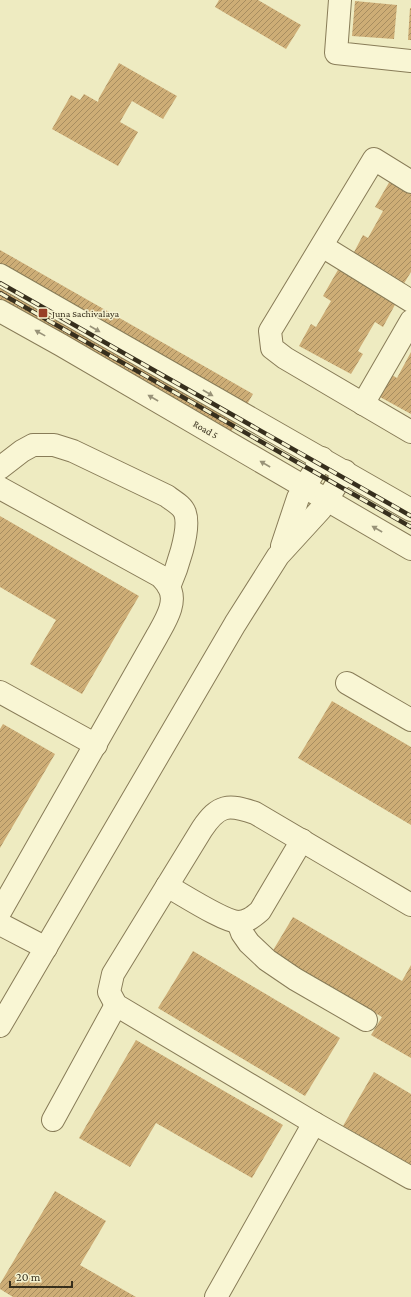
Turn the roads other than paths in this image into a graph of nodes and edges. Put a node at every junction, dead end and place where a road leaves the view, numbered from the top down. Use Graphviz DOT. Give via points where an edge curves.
graph roads {
  1 [pos="340,0"];
  2 [pos="411,60"];
  3 [pos="411,182"];
  4 [pos="322,246"];
  5 [pos="0,275"];
  6 [pos="411,301"];
  7 [pos="0,311"];
  8 [pos="411,320"];
  9 [pos="363,404"];
  10 [pos="411,432"];
  11 [pos="322,458"];
  12 [pos="0,468"];
  13 [pos="345,471"];
  14 [pos="304,487"];
  15 [pos="0,488"];
  16 [pos="326,499"];
  17 [pos="411,510"];
  18 [pos="411,549"];
  19 [pos="278,556"];
  20 [pos="170,587"];
  21 [pos="347,683"];
  22 [pos="0,692"];
  23 [pos="411,720"];
  24 [pos="96,745"];
  25 [pos="302,840"];
  26 [pos="167,886"];
  27 [pos="411,905"];
  28 [pos="0,912"];
  29 [pos="238,922"];
  30 [pos="0,924"];
  31 [pos="46,948"];
  32 [pos="116,1005"];
  33 [pos="366,1020"];
  34 [pos="0,1026"];
  35 [pos="53,1120"];
  36 [pos="314,1123"];
  37 [pos="411,1178"];
  38 [pos="216,1297"];
  1 -- 2 [label="street" via="336,53"];
  3 -- 4 [label="street" via="374,159"];
  4 -- 6 [label="street"];
  4 -- 9 [label="street" via="270,331 272,348"];
  5 -- 11 [label="street, one-way"];
  14 -- 7 [label="street, Road 5, one-way" via="61,344"];
  8 -- 9 [label="street"];
  9 -- 10 [label="street"];
  11 -- 13 [label="street"];
  11 -- 14 [label="street"];
  12 -- 20 [label="street" via="33,445 54,445 73,451 167,496 185,513 186,524 184,541"];
  13 -- 16 [label="street"];
  13 -- 17 [label="street"];
  14 -- 16 [label="street, Road 5"];
  14 -- 19 [label="street"];
  15 -- 20 [label="street" via="160,576"];
  18 -- 16 [label="street, Road 5, one-way"];
  16 -- 19 [label="street" via="321,509"];
  19 -- 31 [label="street" via="231,631"];
  20 -- 24 [label="street" via="170,611"];
  21 -- 23 [label="street"];
  22 -- 24 [label="street"];
  24 -- 28 [label="street"];
  25 -- 26 [label="street" via="256,813 236,807 220,809 210,817"];
  25 -- 27 [label="street"];
  25 -- 29 [label="street" via="260,911 250,919"];
  26 -- 29 [label="street" via="224,918"];
  26 -- 32 [label="street" via="113,974 109,992"];
  29 -- 33 [label="street" via="249,943 267,960 294,979"];
  30 -- 31 [label="street"];
  31 -- 34 [label="street"];
  32 -- 35 [label="street"];
  32 -- 36 [label="street"];
  36 -- 37 [label="street"];
  36 -- 38 [label="street"];
}
